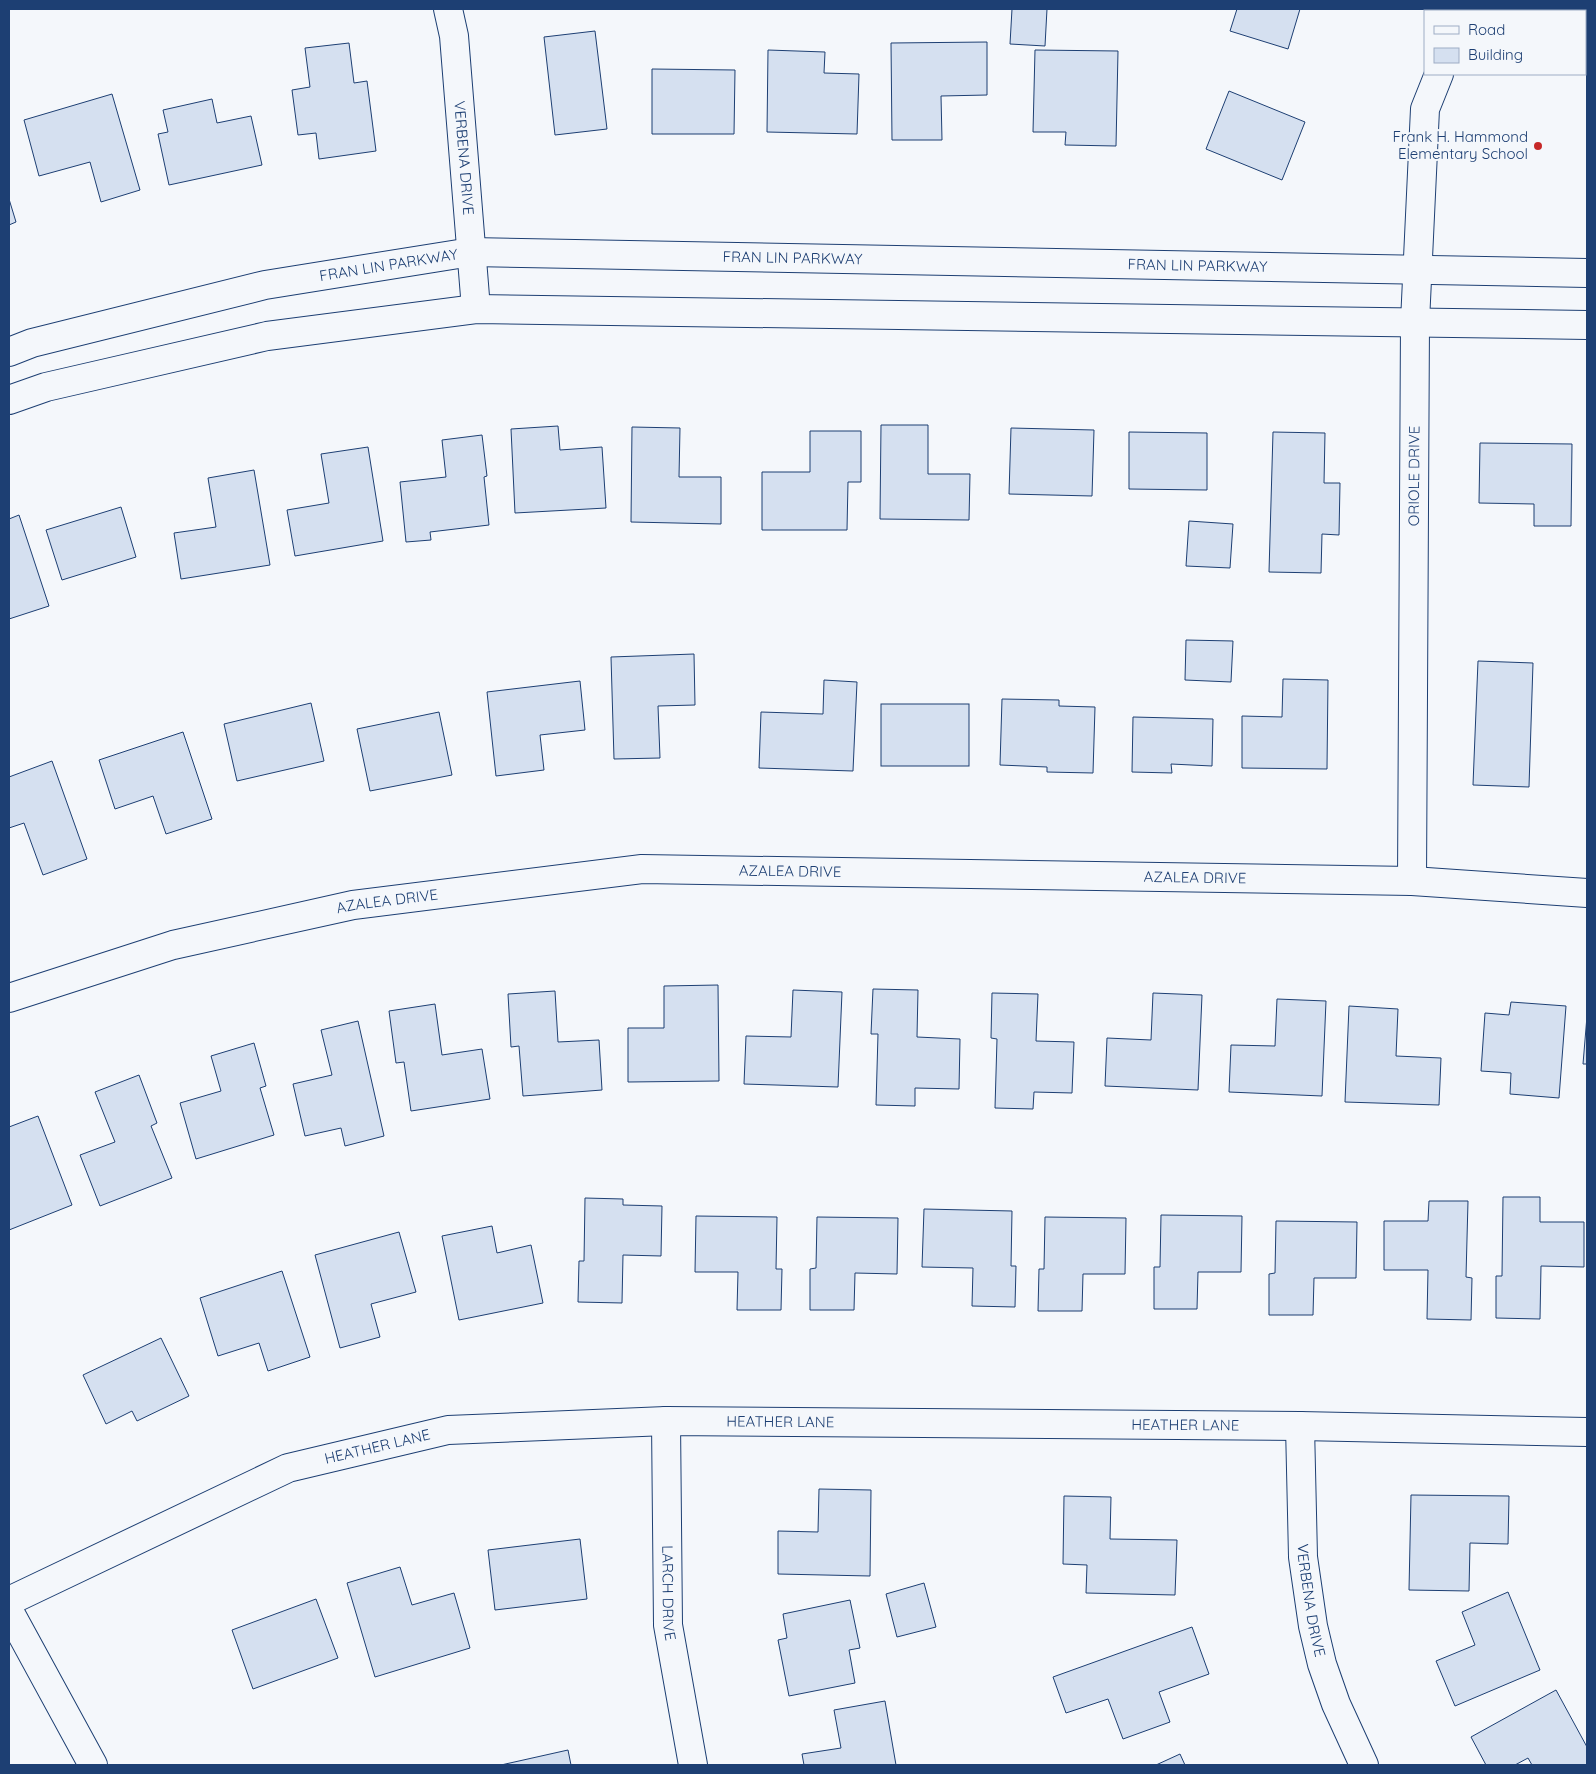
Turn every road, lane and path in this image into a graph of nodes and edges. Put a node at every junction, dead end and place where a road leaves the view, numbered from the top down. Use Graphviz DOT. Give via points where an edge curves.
graph roads {
  1 [pos="448,9"];
  2 [pos="1439,75"];
  3 [pos="471,252"];
  4 [pos="1418,270"];
  5 [pos="1587,273"];
  6 [pos="476,309"];
  7 [pos="1415,322"];
  8 [pos="1587,325"];
  9 [pos="9,352"];
  10 [pos="9,400"];
  11 [pos="1412,881"];
  12 [pos="1587,893"];
  13 [pos="9,998"];
  14 [pos="666,1421"];
  15 [pos="1300,1426"];
  16 [pos="1587,1432"];
  17 [pos="9,1601"];
  18 [pos="9,1611"];
  19 [pos="93,1765"];
  20 [pos="693,1765"];
  21 [pos="1364,1765"];
  1 -- 3 [label="street, VERBENA DRIVE" via="454,36"];
  2 -- 4 [label="street, ORIOLE DRIVE" via="1425,109"];
  3 -- 4 [label="street, FRAN LIN PARKWAY"];
  3 -- 6 [label="street, VERBENA DRIVE"];
  3 -- 9 [label="street, FRAN LIN PARKWAY" via="265,284 32,343"];
  4 -- 5 [label="street, FRAN LIN PARKWAY"];
  4 -- 7 [label="street, ORIOLE DRIVE"];
  6 -- 7 [label="street"];
  6 -- 10 [label="street" via="267,336 46,387"];
  7 -- 8 [label="street"];
  7 -- 11 [label="street, ORIOLE DRIVE"];
  11 -- 12 [label="street, AZALEA DRIVE"];
  11 -- 13 [label="street, AZALEA DRIVE" via="642,870 353,906 173,945"];
  14 -- 15 [label="street, HEATHER LANE"];
  14 -- 17 [label="street, HEATHER LANE" via="448,1430 288,1468"];
  14 -- 20 [label="street, LARCH DRIVE" via="668,1625"];
  15 -- 16 [label="street, HEATHER LANE"];
  15 -- 21 [label="street, VERBENA DRIVE" via="1303,1556 1313,1626 1336,1704"];
  18 -- 19 [label="street"];
}
